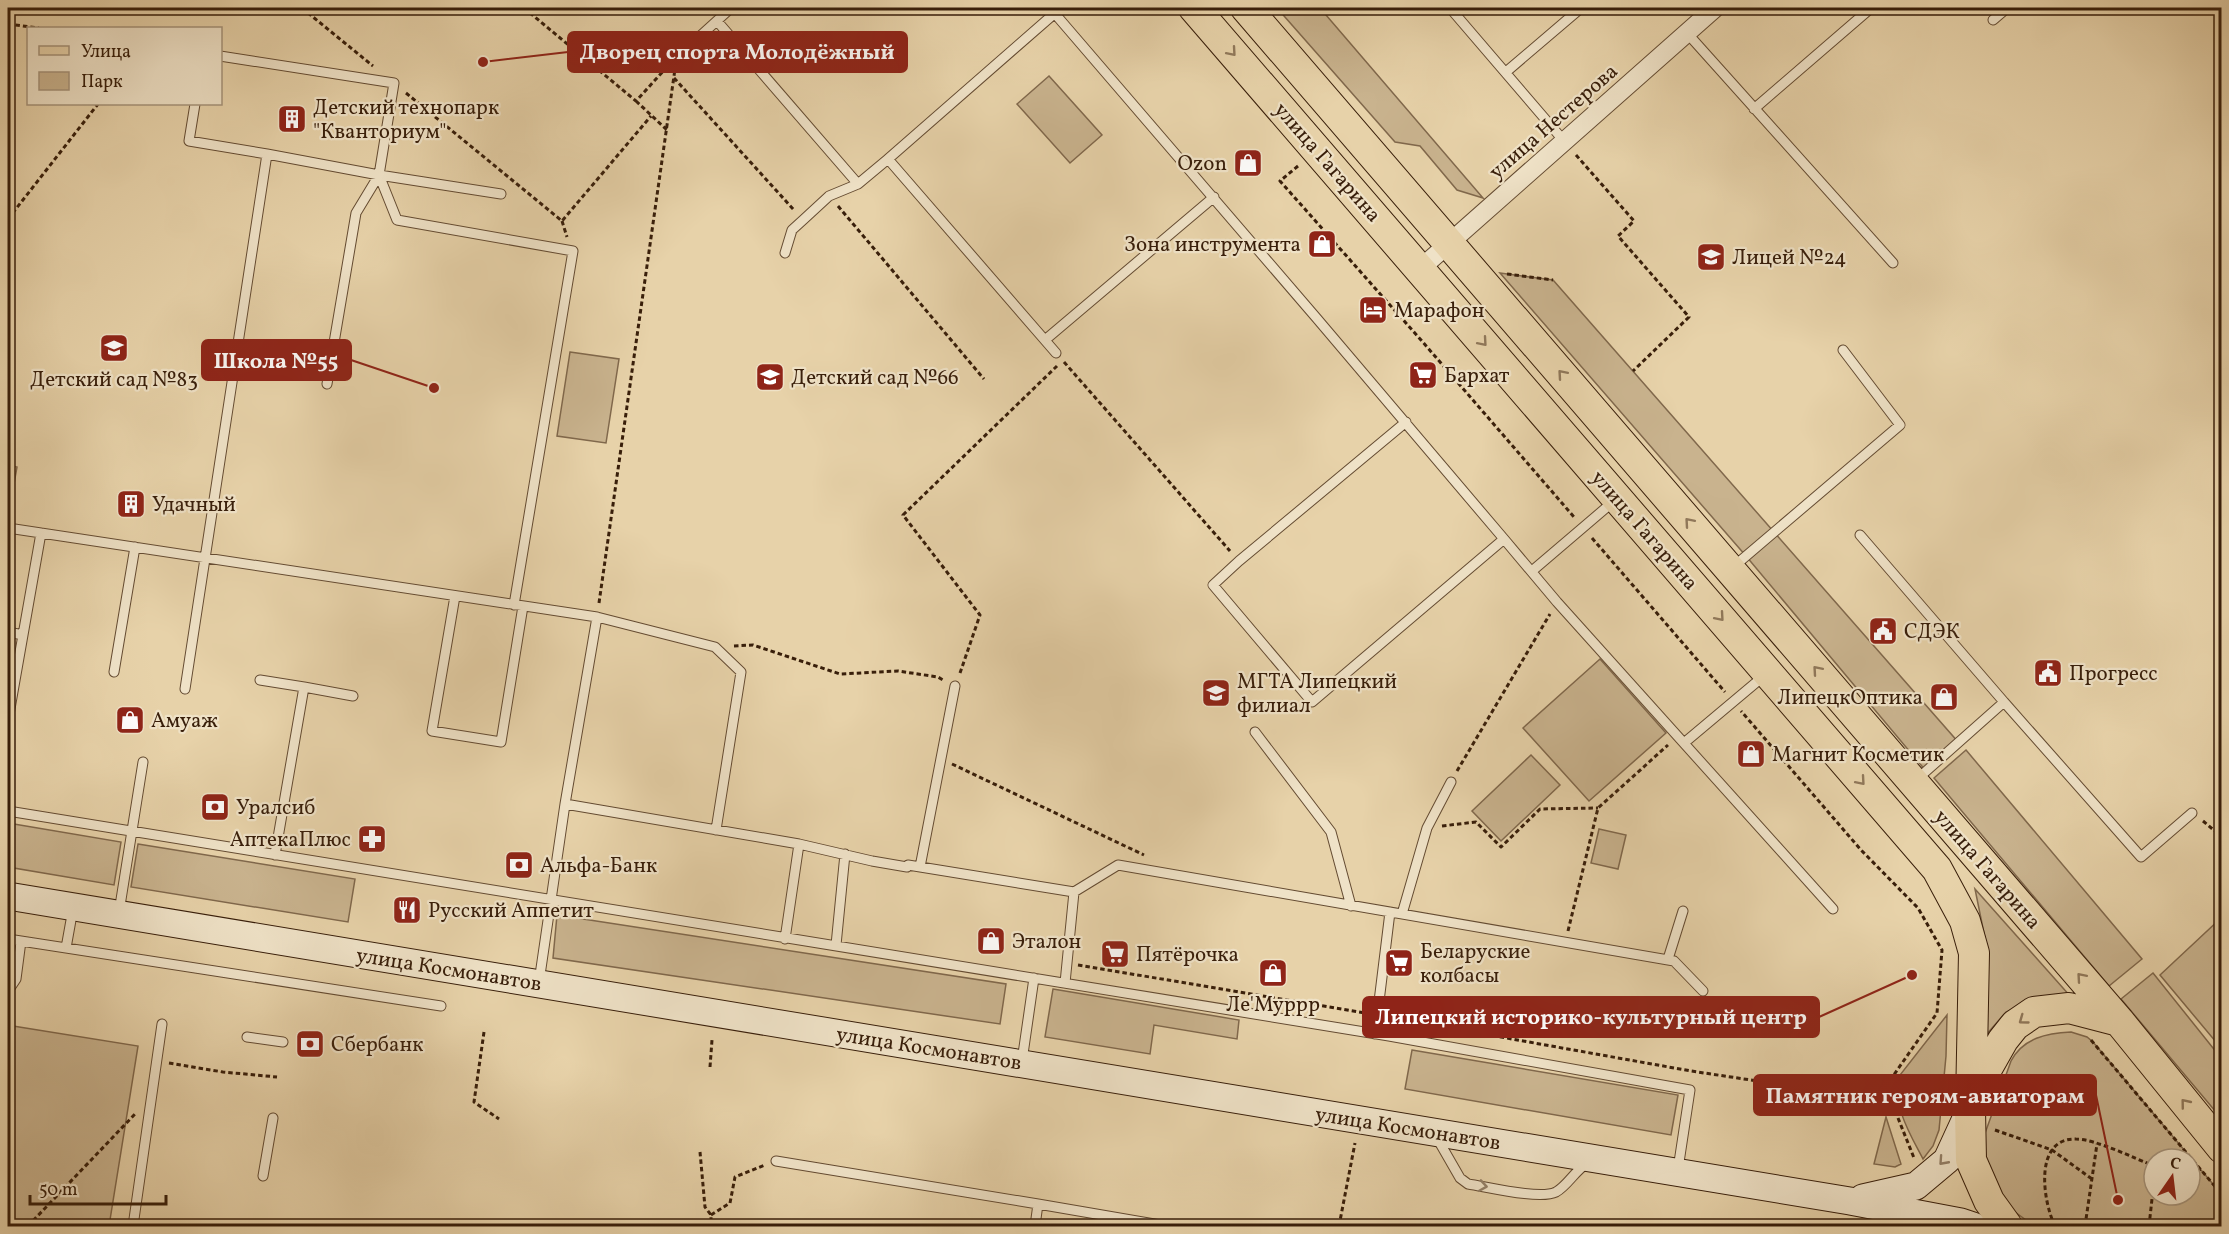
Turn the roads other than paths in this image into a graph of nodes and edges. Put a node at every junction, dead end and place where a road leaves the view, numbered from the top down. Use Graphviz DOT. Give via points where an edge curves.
graph roads {
  1 [pos="731,8"];
  2 [pos="1194,8"];
  3 [pos="1246,8"];
  4 [pos="1450,8"];
  5 [pos="1581,8"];
  6 [pos="1716,8"];
  7 [pos="1871,8"];
  8 [pos="2007,8"];
  9 [pos="1053,10"];
  10 [pos="1994,20"];
  11 [pos="717,21"];
  12 [pos="1687,33"];
  13 [pos="222,56"];
  14 [pos="677,57"];
  15 [pos="1506,72"];
  16 [pos="195,105"];
  17 [pos="1754,109"];
  18 [pos="1569,147"];
  19 [pos="267,154"];
  20 [pos="888,159"];
  21 [pos="379,175"];
  22 [pos="858,184"];
  23 [pos="501,194"];
  24 [pos="1214,197"];
  25 [pos="1450,244"];
  26 [pos="785,253"];
  27 [pos="1893,263"];
  28 [pos="1420,269"];
  29 [pos="1045,340"];
  30 [pos="1843,351"];
  31 [pos="1056,353"];
  32 [pos="327,384"];
  33 [pos="1406,422"];
  34 [pos="1617,498"];
  35 [pos="8,528"];
  36 [pos="41,533"];
  37 [pos="1860,535"];
  38 [pos="1504,539"];
  39 [pos="135,548"];
  40 [pos="206,558"];
  41 [pos="1730,570"];
  42 [pos="1532,572"];
  43 [pos="455,596"];
  44 [pos="519,605"];
  45 [pos="597,617"];
  46 [pos="8,632"];
  47 [pos="23,635"];
  48 [pos="114,672"];
  49 [pos="1768,673"];
  50 [pos="260,680"];
  51 [pos="10,686"];
  52 [pos="955,686"];
  53 [pos="304,687"];
  54 [pos="185,689"];
  55 [pos="353,696"];
  56 [pos="2004,702"];
  57 [pos="8,720"];
  58 [pos="1255,732"];
  59 [pos="1681,740"];
  60 [pos="143,762"];
  61 [pos="1451,782"];
  62 [pos="1914,783"];
  63 [pos="565,804"];
  64 [pos="8,811"];
  65 [pos="2193,813"];
  66 [pos="132,831"];
  67 [pos="716,831"];
  68 [pos="799,844"];
  69 [pos="845,854"];
  70 [pos="274,855"];
  71 [pos="920,867"];
  72 [pos="1074,892"];
  73 [pos="8,896"];
  74 [pos="552,900"];
  75 [pos="1351,906"];
  76 [pos="74,907"];
  77 [pos="1833,909"];
  78 [pos="1683,911"];
  79 [pos="1390,912"];
  80 [pos="118,914"];
  81 [pos="1402,914"];
  82 [pos="8,939"];
  83 [pos="785,939"];
  84 [pos="21,941"];
  85 [pos="836,945"];
  86 [pos="66,948"];
  87 [pos="1668,959"];
  88 [pos="1034,978"];
  89 [pos="1065,983"];
  90 [pos="539,984"];
  91 [pos="8,991"];
  92 [pos="1703,992"];
  93 [pos="441,1005"];
  94 [pos="2119,1021"];
  95 [pos="162,1024"];
  96 [pos="1375,1034"];
  97 [pos="247,1037"];
  98 [pos="284,1042"];
  99 [pos="1022,1064"];
  100 [pos="1976,1114"];
  101 [pos="273,1118"];
  102 [pos="1431,1132"];
  103 [pos="1594,1159"];
  104 [pos="2211,1159"];
  105 [pos="776,1161"];
  106 [pos="1678,1172"];
  107 [pos="263,1176"];
  108 [pos="1850,1201"];
  109 [pos="1038,1204"];
  110 [pos="133,1227"];
  111 [pos="1035,1227"];
  112 [pos="1166,1227"];
  113 [pos="1973,1227"];
  114 [pos="2007,1227"];
  1 -- 11 [label="lane"];
  2 -- 28 [label="main road, улица Гагарина, one-way"];
  3 -- 25 [label="main road, улица Гагарина"];
  4 -- 15 [label="lane"];
  5 -- 15 [label="lane"];
  6 -- 12 [label="street, улица Нестерова"];
  7 -- 17 [label="lane"];
  8 -- 10 [label="lane"];
  9 -- 20 [label="lane"];
  9 -- 24 [label="lane"];
  11 -- 14 [label="lane"];
  11 -- 22 [label="lane"];
  12 -- 17 [label="lane"];
  12 -- 18 [label="street, улица Нестерова"];
  13 -- 21 [label="lane" via="394,83"];
  15 -- 18 [label="lane"];
  16 -- 19 [label="lane" via="189,141"];
  17 -- 27 [label="lane"];
  18 -- 25 [label="street, улица Нестерова"];
  19 -- 21 [label="lane"];
  19 -- 40 [label="lane"];
  20 -- 22 [label="lane"];
  20 -- 29 [label="lane"];
  21 -- 23 [label="lane"];
  21 -- 32 [label="lane" via="356,213"];
  21 -- 44 [label="lane" via="397,220 573,251"];
  22 -- 26 [label="lane" via="829,196 792,230"];
  24 -- 29 [label="lane"];
  24 -- 33 [label="lane"];
  25 -- 28 [label="street, улица Нестерова"];
  41 -- 25 [label="main road, улица Гагарина, one-way"];
  28 -- 34 [label="main road, улица Гагарина, one-way"];
  29 -- 31 [label="lane"];
  30 -- 41 [label="lane" via="1900,425"];
  33 -- 38 [label="lane"];
  33 -- 38 [label="lane" via="1213,585 1312,702"];
  34 -- 42 [label="lane"];
  34 -- 49 [label="main road, улица Гагарина, one-way"];
  35 -- 36 [label="lane"];
  36 -- 39 [label="lane"];
  36 -- 47 [label="lane"];
  37 -- 56 [label="lane"];
  38 -- 42 [label="lane"];
  39 -- 40 [label="lane"];
  39 -- 48 [label="lane"];
  40 -- 43 [label="lane"];
  40 -- 54 [label="lane"];
  62 -- 41 [label="main road, улица Гагарина, one-way"];
  42 -- 59 [label="lane"];
  43 -- 44 [label="lane"];
  43 -- 44 [label="lane" via="432,731 501,742"];
  44 -- 45 [label="lane"];
  45 -- 63 [label="lane"];
  45 -- 67 [label="lane" via="715,647 741,672"];
  46 -- 47 [label="lane"];
  47 -- 51 [label="lane"];
  49 -- 59 [label="lane"];
  49 -- 100 [label="main road, улица Гагарина, one-way" via="1937,870 1965,921 1974,953"];
  50 -- 53 [label="lane"];
  51 -- 57 [label="lane"];
  52 -- 71 [label="lane"];
  53 -- 55 [label="lane"];
  53 -- 70 [label="lane"];
  56 -- 62 [label="lane"];
  56 -- 65 [label="lane" via="2141,857"];
  58 -- 75 [label="lane" via="1331,832"];
  59 -- 77 [label="lane"];
  60 -- 66 [label="lane"];
  61 -- 81 [label="lane" via="1427,828"];
  94 -- 62 [label="main road, улица Гагарина, one-way"];
  63 -- 67 [label="lane"];
  63 -- 74 [label="lane"];
  64 -- 66 [label="lane"];
  66 -- 70 [label="lane"];
  66 -- 80 [label="lane"];
  67 -- 68 [label="lane"];
  68 -- 69 [label="lane"];
  68 -- 83 [label="lane"];
  69 -- 71 [label="lane"];
  69 -- 85 [label="lane"];
  70 -- 74 [label="lane"];
  71 -- 72 [label="lane"];
  72 -- 75 [label="lane" via="1118,865"];
  72 -- 89 [label="lane"];
  73 -- 76 [label="main road, улица Космонавтов"];
  74 -- 83 [label="lane"];
  74 -- 90 [label="lane"];
  75 -- 79 [label="lane"];
  76 -- 80 [label="main road, улица Космонавтов"];
  76 -- 86 [label="lane"];
  78 -- 87 [label="lane"];
  79 -- 81 [label="lane"];
  79 -- 96 [label="lane"];
  80 -- 90 [label="main road, улица Космонавтов"];
  81 -- 87 [label="lane"];
  82 -- 84 [label="lane"];
  83 -- 85 [label="lane"];
  84 -- 86 [label="lane"];
  84 -- 91 [label="lane" via="16,979"];
  85 -- 88 [label="lane"];
  86 -- 93 [label="lane"];
  87 -- 92 [label="lane"];
  88 -- 89 [label="lane"];
  88 -- 99 [label="lane"];
  89 -- 96 [label="lane"];
  90 -- 99 [label="main road, улица Космонавтов"];
  94 -- 100 [label="main road, one-way" via="2068,1008 2034,1012 2015,1025 2003,1040"];
  104 -- 94 [label="main road, улица Гагарина, one-way"];
  95 -- 110 [label="lane"];
  96 -- 106 [label="lane" via="1690,1090"];
  97 -- 98 [label="lane"];
  99 -- 102 [label="main road, улица Космонавтов"];
  100 -- 108 [label="main road, улица Космонавтов, one-way" via="1947,1160 1916,1186"];
  100 -- 114 [label="main road, улица Гагарина" via="1971,1160 1989,1202"];
  101 -- 107 [label="lane"];
  102 -- 103 [label="main road, улица Космонавтов"];
  102 -- 103 [label="lane, one-way" via="1446,1150 1460,1178 1468,1184 1543,1195 1557,1191"];
  103 -- 106 [label="main road, улица Космонавтов"];
  105 -- 109 [label="lane"];
  106 -- 108 [label="main road, улица Космонавтов"];
  108 -- 113 [label="main road, улица Космонавтов"];
  109 -- 111 [label="lane"];
  109 -- 112 [label="lane"];
}
